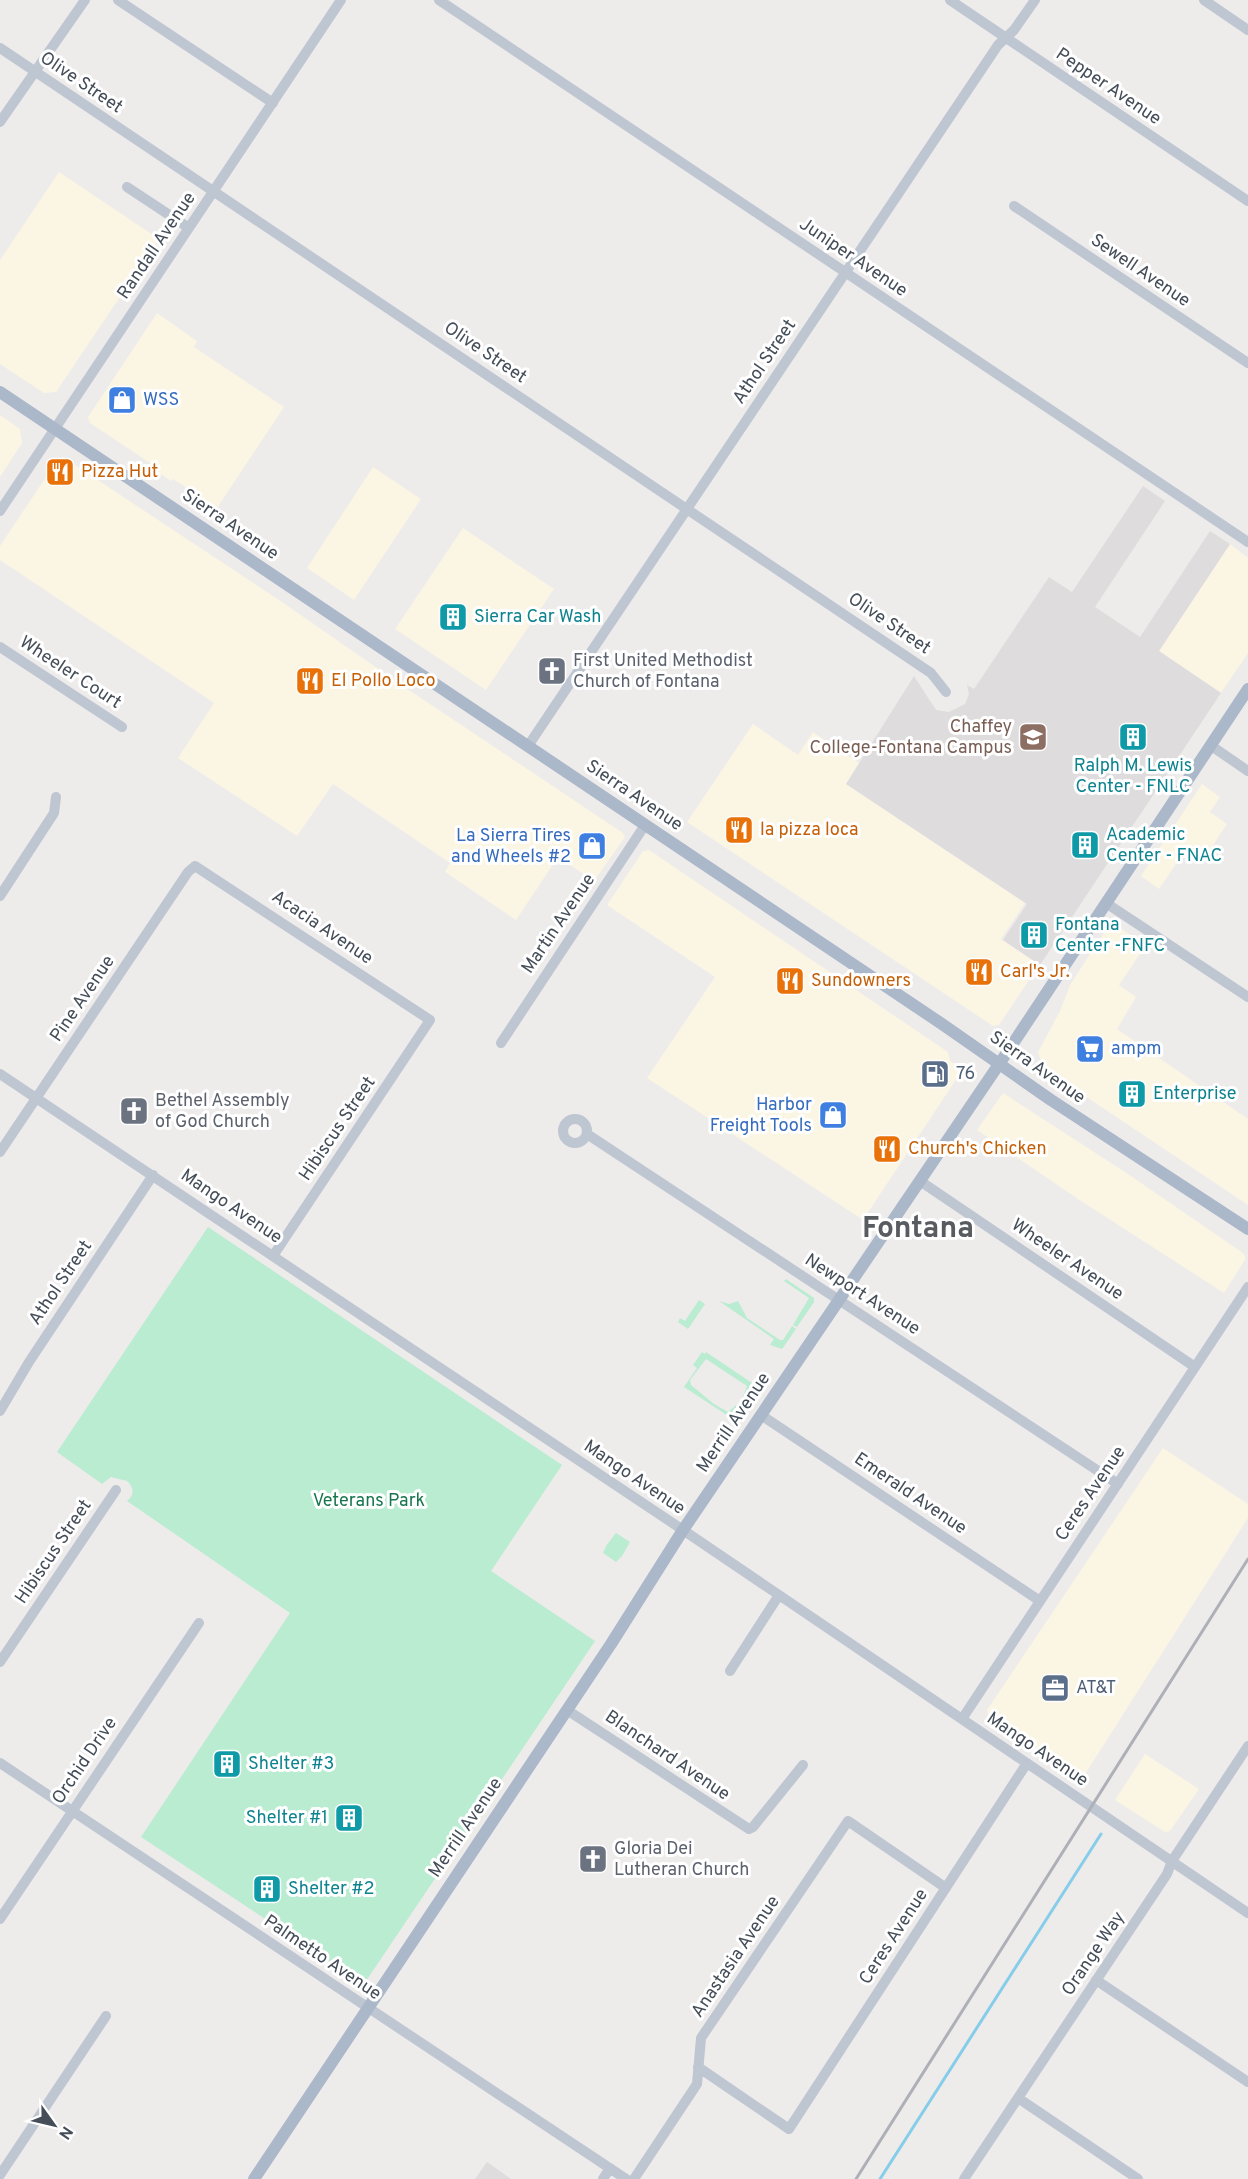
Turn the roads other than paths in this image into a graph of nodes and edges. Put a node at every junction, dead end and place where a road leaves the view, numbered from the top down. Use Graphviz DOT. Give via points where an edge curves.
graph roads {
  1 [pos="85,0"];
  2 [pos="118,0"];
  3 [pos="341,0"];
  4 [pos="439,0"];
  5 [pos="950,0"];
  6 [pos="1035,0"];
  7 [pos="1204,0"];
  8 [pos="1248,30"];
  9 [pos="1006,38"];
  10 [pos="0,48"];
  11 [pos="36,72"];
  12 [pos="273,103"];
  13 [pos="0,122"];
  14 [pos="128,187"];
  15 [pos="214,191"];
  16 [pos="1248,201"];
  17 [pos="1014,206"];
  18 [pos="189,228"];
  19 [pos="845,272"];
  20 [pos="1248,363"];
  21 [pos="0,392"];
  22 [pos="55,429"];
  23 [pos="687,508"];
  24 [pos="0,511"];
  25 [pos="1248,542"];
  26 [pos="0,646"];
  27 [pos="1248,689"];
  28 [pos="946,692"];
  29 [pos="122,727"];
  30 [pos="1210,745"];
  31 [pos="528,747"];
  32 [pos="1248,771"];
  33 [pos="56,797"];
  34 [pos="645,825"];
  35 [pos="195,866"];
  36 [pos="0,896"];
  37 [pos="1106,903"];
  38 [pos="1248,997"];
  39 [pos="430,1020"];
  40 [pos="501,1043"];
  41 [pos="999,1064"];
  42 [pos="0,1074"];
  43 [pos="36,1099"];
  44 [pos="587,1134"];
  45 [pos="0,1152"];
  46 [pos="153,1175"];
  47 [pos="920,1180"];
  48 [pos="1248,1229"];
  49 [pos="273,1256"];
  50 [pos="1248,1287"];
  51 [pos="839,1300"];
  52 [pos="1195,1367"];
  53 [pos="0,1412"];
  54 [pos="761,1415"];
  55 [pos="1118,1484"];
  56 [pos="116,1490"];
  57 [pos="683,1530"];
  58 [pos="779,1595"];
  59 [pos="1040,1600"];
  60 [pos="200,1623"];
  61 [pos="0,1662"];
  62 [pos="730,1671"];
  63 [pos="567,1710"];
  64 [pos="962,1719"];
  65 [pos="1248,1746"];
  66 [pos="0,1763"];
  67 [pos="1027,1763"];
  68 [pos="803,1765"];
  69 [pos="72,1810"];
  70 [pos="1172,1861"];
  71 [pos="946,1888"];
  72 [pos="1248,1913"];
  73 [pos="0,1919"];
  74 [pos="1096,1980"];
  75 [pos="367,2008"];
  76 [pos="106,2016"];
  77 [pos="698,2067"];
  78 [pos="1248,2082"];
  79 [pos="1018,2098"];
  80 [pos="610,2168"];
  81 [pos="0,2175"];
  82 [pos="254,2179"];
  83 [pos="603,2179"];
  84 [pos="626,2179"];
  85 [pos="634,2179"];
  86 [pos="964,2179"];
  87 [pos="1138,2179"];
  1 -- 11 [label="street"];
  2 -- 12 [label="street"];
  3 -- 12 [label="street, Randall Avenue"];
  4 -- 19 [label="street, Juniper Avenue"];
  5 -- 9 [label="street, Pepper Avenue"];
  6 -- 9 [label="street, Athol Street"];
  7 -- 8 [label="street"];
  9 -- 16 [label="street, Pepper Avenue"];
  9 -- 19 [label="street, Athol Street"];
  10 -- 11 [label="street, Olive Street"];
  11 -- 13 [label="street"];
  11 -- 15 [label="street, Olive Street"];
  12 -- 15 [label="street, Randall Avenue"];
  14 -- 18 [label="street"];
  15 -- 18 [label="street, Randall Avenue"];
  15 -- 23 [label="street, Olive Street"];
  17 -- 20 [label="street, Sewell Avenue"];
  18 -- 22 [label="street, Randall Avenue"];
  19 -- 23 [label="street, Athol Street"];
  19 -- 25 [label="street, Juniper Avenue"];
  21 -- 22 [label="main road, Sierra Avenue"];
  22 -- 24 [label="street, Randall Avenue"];
  22 -- 31 [label="main road, Sierra Avenue"];
  23 -- 28 [label="street, Olive Street" via="931,673"];
  23 -- 31 [label="street, Athol Street"];
  26 -- 29 [label="street, Wheeler Court"];
  27 -- 30 [label="main road, Merrill Avenue"];
  30 -- 32 [label="street"];
  30 -- 37 [label="main road, Merrill Avenue"];
  31 -- 34 [label="main road, Sierra Avenue"];
  33 -- 36 [label="street" via="54,813"];
  34 -- 40 [label="street, Martin Avenue"];
  34 -- 41 [label="main road, Sierra Avenue"];
  35 -- 39 [label="street, Acacia Avenue"];
  35 -- 43 [label="street, Pine Avenue"];
  37 -- 38 [label="street"];
  37 -- 41 [label="main road, Merrill Avenue"];
  39 -- 49 [label="street, Hibiscus Street"];
  41 -- 47 [label="main road, Merrill Avenue"];
  41 -- 48 [label="main road, Sierra Avenue"];
  42 -- 43 [label="street, Mango Avenue"];
  43 -- 45 [label="street, Pine Avenue"];
  43 -- 46 [label="street, Mango Avenue"];
  44 -- 51 [label="street, Newport Avenue"];
  46 -- 49 [label="street, Mango Avenue"];
  46 -- 53 [label="street, Athol Street"];
  47 -- 51 [label="main road, Merrill Avenue"];
  47 -- 52 [label="street, Wheeler Avenue"];
  49 -- 57 [label="street, Mango Avenue"];
  50 -- 52 [label="street, Ceres Avenue"];
  51 -- 54 [label="main road, Merrill Avenue"];
  51 -- 55 [label="street, Newport Avenue"];
  52 -- 55 [label="street, Ceres Avenue"];
  54 -- 57 [label="main road, Merrill Avenue"];
  54 -- 59 [label="street, Emerald Avenue"];
  55 -- 59 [label="street, Ceres Avenue"];
  56 -- 61 [label="street, Hibiscus Street"];
  57 -- 58 [label="street, Mango Avenue"];
  57 -- 63 [label="main road, Merrill Avenue"];
  58 -- 62 [label="street"];
  58 -- 64 [label="street, Mango Avenue"];
  59 -- 64 [label="street, Ceres Avenue"];
  60 -- 69 [label="street, Orchid Drive"];
  63 -- 68 [label="street, Blanchard Avenue" via="749,1829"];
  63 -- 75 [label="main road, Merrill Avenue"];
  64 -- 67 [label="street, Mango Avenue"];
  65 -- 70 [label="street, Orange Way"];
  66 -- 69 [label="street, Palmetto Avenue"];
  67 -- 70 [label="street, Mango Avenue"];
  67 -- 71 [label="street, Ceres Avenue"];
  69 -- 73 [label="street, Orchid Drive"];
  69 -- 75 [label="street, Palmetto Avenue"];
  70 -- 72 [label="street, Mango Avenue"];
  70 -- 74 [label="street, Orange Way"];
  71 -- 77 [label="street, Ceres Avenue" via="789,2129"];
  71 -- 77 [label="street, Anastasia Avenue" via="849,1821 701,2038"];
  74 -- 78 [label="street"];
  74 -- 79 [label="street, Orange Way"];
  75 -- 80 [label="street, Palmetto Avenue"];
  75 -- 82 [label="main road, Merrill Avenue"];
  76 -- 81 [label="street"];
  77 -- 85 [label="street, Anastasia Avenue" via="697,2084"];
  79 -- 86 [label="street, Orange Way"];
  79 -- 87 [label="street"];
  80 -- 83 [label="street"];
  80 -- 84 [label="street, Palmetto Avenue"];
}
